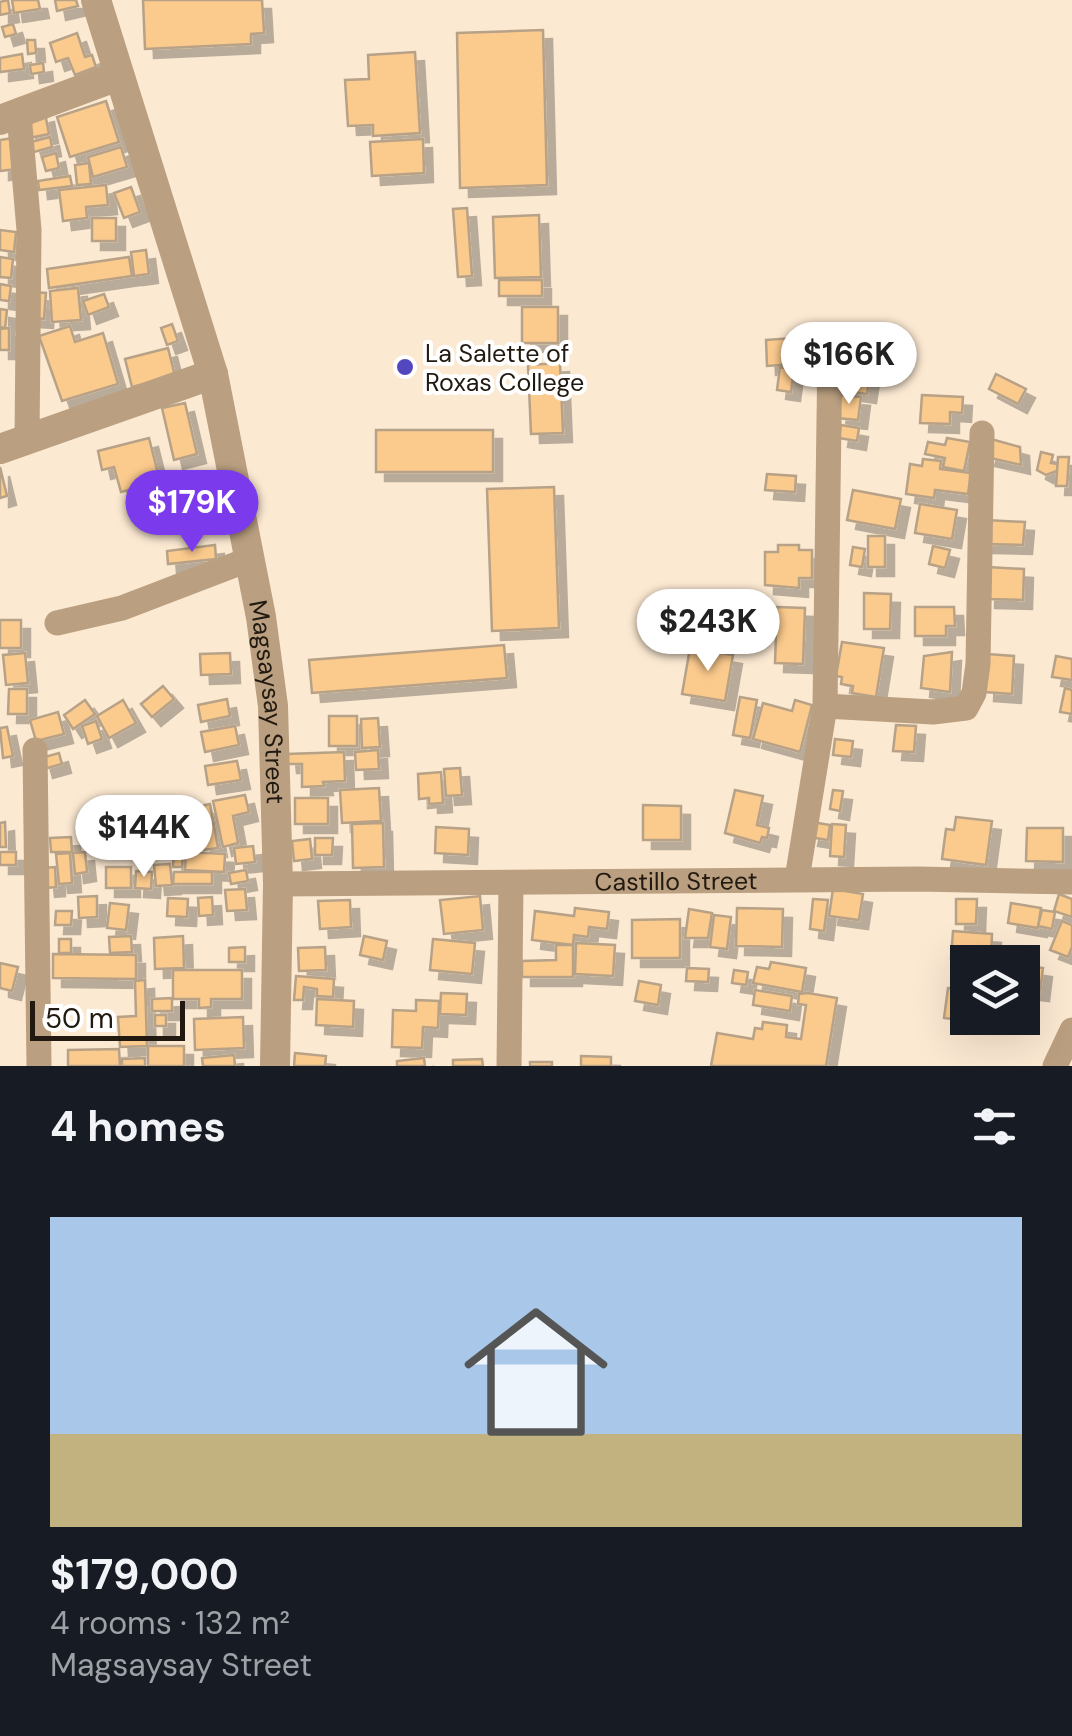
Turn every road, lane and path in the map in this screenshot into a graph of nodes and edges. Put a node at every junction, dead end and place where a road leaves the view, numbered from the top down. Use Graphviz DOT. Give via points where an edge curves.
graph roads {
  1 [pos="96,0"];
  2 [pos="118,76"];
  3 [pos="10,117"];
  4 [pos="830,349"];
  5 [pos="212,374"];
  6 [pos="982,433"];
  7 [pos="14,445"];
  8 [pos="250,559"];
  9 [pos="57,623"];
  10 [pos="825,706"];
  11 [pos="35,750"];
  12 [pos="797,880"];
  13 [pos="1072,882"];
  14 [pos="278,884"];
  15 [pos="511,884"];
  16 [pos="1072,1030"];
  17 [pos="39,1066"];
  18 [pos="274,1066"];
  19 [pos="509,1066"];
  20 [pos="1055,1066"];
  1 -- 2 [label="street, Magsaysay Street"];
  2 -- 3 [label="street"];
  2 -- 5 [label="street, Magsaysay Street"];
  3 -- 7 [label="street" via="29,230"];
  4 -- 10 [label="street"];
  5 -- 7 [label="street"];
  5 -- 8 [label="street, Magsaysay Street"];
  6 -- 10 [label="street" via="978,664 966,708"];
  8 -- 9 [label="street" via="122,608"];
  8 -- 14 [label="street, Magsaysay Street" via="273,706"];
  10 -- 12 [label="street"];
  11 -- 17 [label="street"];
  12 -- 13 [label="street, Castillo Street"];
  12 -- 15 [label="street, Castillo Street"];
  14 -- 15 [label="street, Castillo Street"];
  14 -- 18 [label="street, Magsaysay Street"];
  15 -- 19 [label="street"];
  16 -- 20 [label="street"];
}
